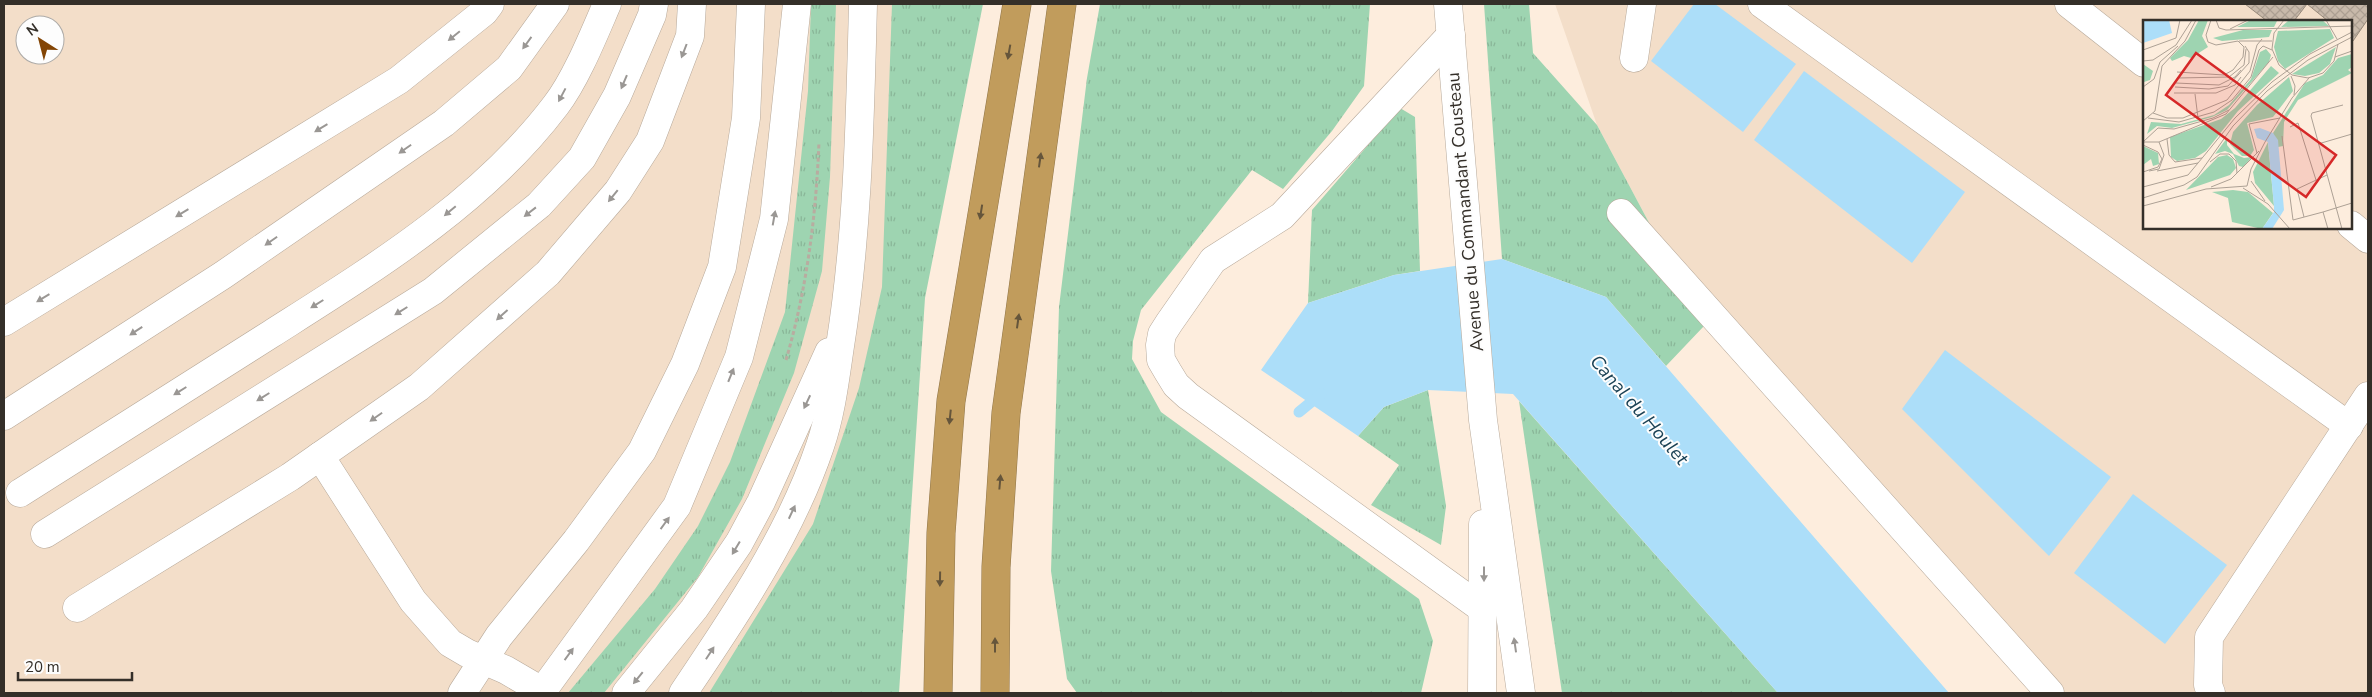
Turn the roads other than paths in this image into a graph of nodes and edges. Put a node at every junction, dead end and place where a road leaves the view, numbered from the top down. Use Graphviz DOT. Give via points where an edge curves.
graph roads {
  1 [pos="490,4"];
  2 [pos="556,4"];
  3 [pos="607,4"];
  4 [pos="654,4"];
  5 [pos="692,4"];
  6 [pos="751,4"];
  7 [pos="797,4"];
  8 [pos="863,4"];
  9 [pos="1017,4"];
  10 [pos="1062,4"];
  11 [pos="1448,4"];
  12 [pos="1642,4"];
  13 [pos="1762,4"];
  14 [pos="2080,7"];
  15 [pos="1451,35"];
  16 [pos="1634,58"];
  17 [pos="2143,62"];
  18 [pos="1621,213"];
  19 [pos="2352,226"];
  20 [pos="2368,239"];
  21 [pos="846,309"];
  22 [pos="4,322"];
  23 [pos="2368,396"];
  24 [pos="4,416"];
  25 [pos="1483,420"];
  26 [pos="2349,426"];
  27 [pos="320,456"];
  28 [pos="20,493"];
  29 [pos="44,534"];
  30 [pos="77,608"];
  31 [pos="1484,610"];
  32 [pos="482,660"];
  33 [pos="541,692"];
  34 [pos="462,693"];
  35 [pos="626,693"];
  36 [pos="683,693"];
  37 [pos="938,693"];
  38 [pos="994,693"];
  39 [pos="1482,693"];
  40 [pos="1521,693"];
  41 [pos="2050,693"];
  42 [pos="2211,693"];
  1 -- 22 [label="street, one-way" via="399,80"];
  2 -- 24 [label="street, one-way" via="509,68 444,123 222,275"];
  3 -- 28 [label="street, one-way" via="592,40 557,104 508,161 429,228 359,278"];
  4 -- 29 [label="street, one-way" via="617,96 596,135 582,158 538,205 433,290"];
  5 -- 27 [label="street, one-way" via="690,36 650,142 618,191 548,273 494,322 419,387"];
  6 -- 32 [label="street" via="746,118 722,267 685,364 642,451 576,542"];
  33 -- 7 [label="street, one-way" via="677,506 739,357 774,219"];
  8 -- 21 [label="street" via="856,198"];
  9 -- 37 [label="highway, one-way" via="951,401 941,533"];
  38 -- 10 [label="highway, one-way" via="996,567 1006,413"];
  11 -- 15 [label="street, Avenue du Commandant Cousteau"];
  12 -- 16 [label="street"];
  13 -- 26 [label="street"];
  14 -- 17 [label="street"];
  15 -- 25 [label="street, Avenue du Commandant Cousteau"];
  15 -- 31 [label="street" via="1282,216 1213,260 1168,322 1160,345 1168,372 1188,396"];
  18 -- 41 [label="street"];
  19 -- 20 [label="street"];
  21 -- 35 [label="street, one-way" via="816,384 746,530 694,609"];
  36 -- 21 [label="street, one-way" via="769,556 810,475 828,422"];
  23 -- 26 [label="street"];
  25 -- 31 [label="street, Avenue du Commandant Cousteau, one-way"];
  40 -- 25 [label="street, Avenue du Commandant Cousteau, one-way"];
  26 -- 42 [label="street" via="2209,637 2208,685"];
  27 -- 30 [label="street"];
  27 -- 32 [label="street" via="413,601 450,643"];
  31 -- 39 [label="street, Avenue du Commandant Cousteau"];
  32 -- 33 [label="street" via="506,670"];
  32 -- 34 [label="street"];
}
